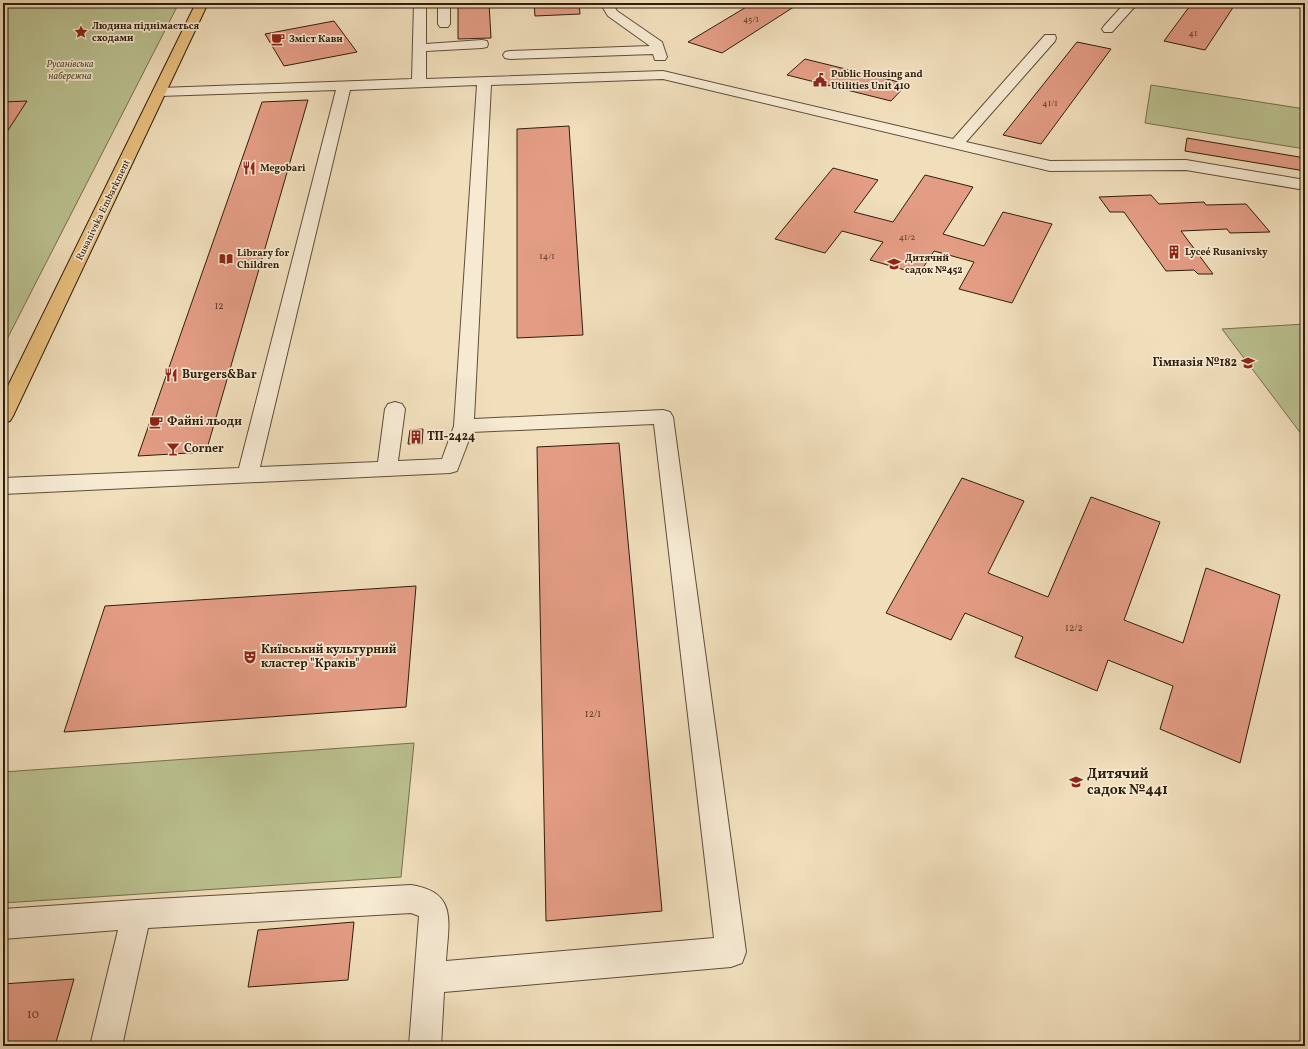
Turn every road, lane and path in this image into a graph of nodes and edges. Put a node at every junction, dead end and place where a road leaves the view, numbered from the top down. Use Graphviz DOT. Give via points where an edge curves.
graph roads {
  1 [pos="202,3"];
  2 [pos="420,3"];
  3 [pos="444,3"];
  4 [pos="606,3"];
  5 [pos="1132,3"];
  6 [pos="444,24"];
  7 [pos="1108,29"];
  8 [pos="1050,38"];
  9 [pos="482,44"];
  10 [pos="419,48"];
  11 [pos="658,50"];
  12 [pos="510,54"];
  13 [pos="663,75"];
  14 [pos="484,80"];
  15 [pos="419,83"];
  16 [pos="344,85"];
  17 [pos="160,92"];
  18 [pos="956,144"];
  19 [pos="1305,185"];
  20 [pos="395,410"];
  21 [pos="3,416"];
  22 [pos="464,426"];
  23 [pos="387,469"];
  24 [pos="248,474"];
  25 [pos="3,486"];
  26 [pos="136,914"];
  27 [pos="3,924"];
  28 [pos="429,978"];
  29 [pos="106,1046"];
  30 [pos="425,1046"];
  1 -- 17 [label="main road, Rusanivska Embarkment"];
  2 -- 10 [label="lane"];
  3 -- 6 [label="lane"];
  4 -- 11 [label="lane" via="612,13 657,45"];
  5 -- 7 [label="lane"];
  8 -- 18 [label="lane"];
  9 -- 10 [label="lane"];
  10 -- 15 [label="lane"];
  11 -- 12 [label="lane"];
  11 -- 13 [label="lane"];
  13 -- 14 [label="lane"];
  13 -- 18 [label="lane"];
  14 -- 15 [label="lane"];
  14 -- 22 [label="lane"];
  15 -- 16 [label="lane"];
  16 -- 17 [label="lane"];
  16 -- 24 [label="lane"];
  17 -- 21 [label="main road, Rusanivska Embarkment"];
  18 -- 19 [label="lane" via="1050,166 1186,165"];
  20 -- 23 [label="lane"];
  22 -- 23 [label="lane" via="450,466"];
  22 -- 28 [label="lane" via="663,417 731,952"];
  23 -- 24 [label="lane"];
  24 -- 25 [label="lane"];
  26 -- 27 [label="lane"];
  26 -- 28 [label="lane" via="422,900 430,905 434,914"];
  26 -- 29 [label="lane"];
  28 -- 30 [label="lane"];
}
